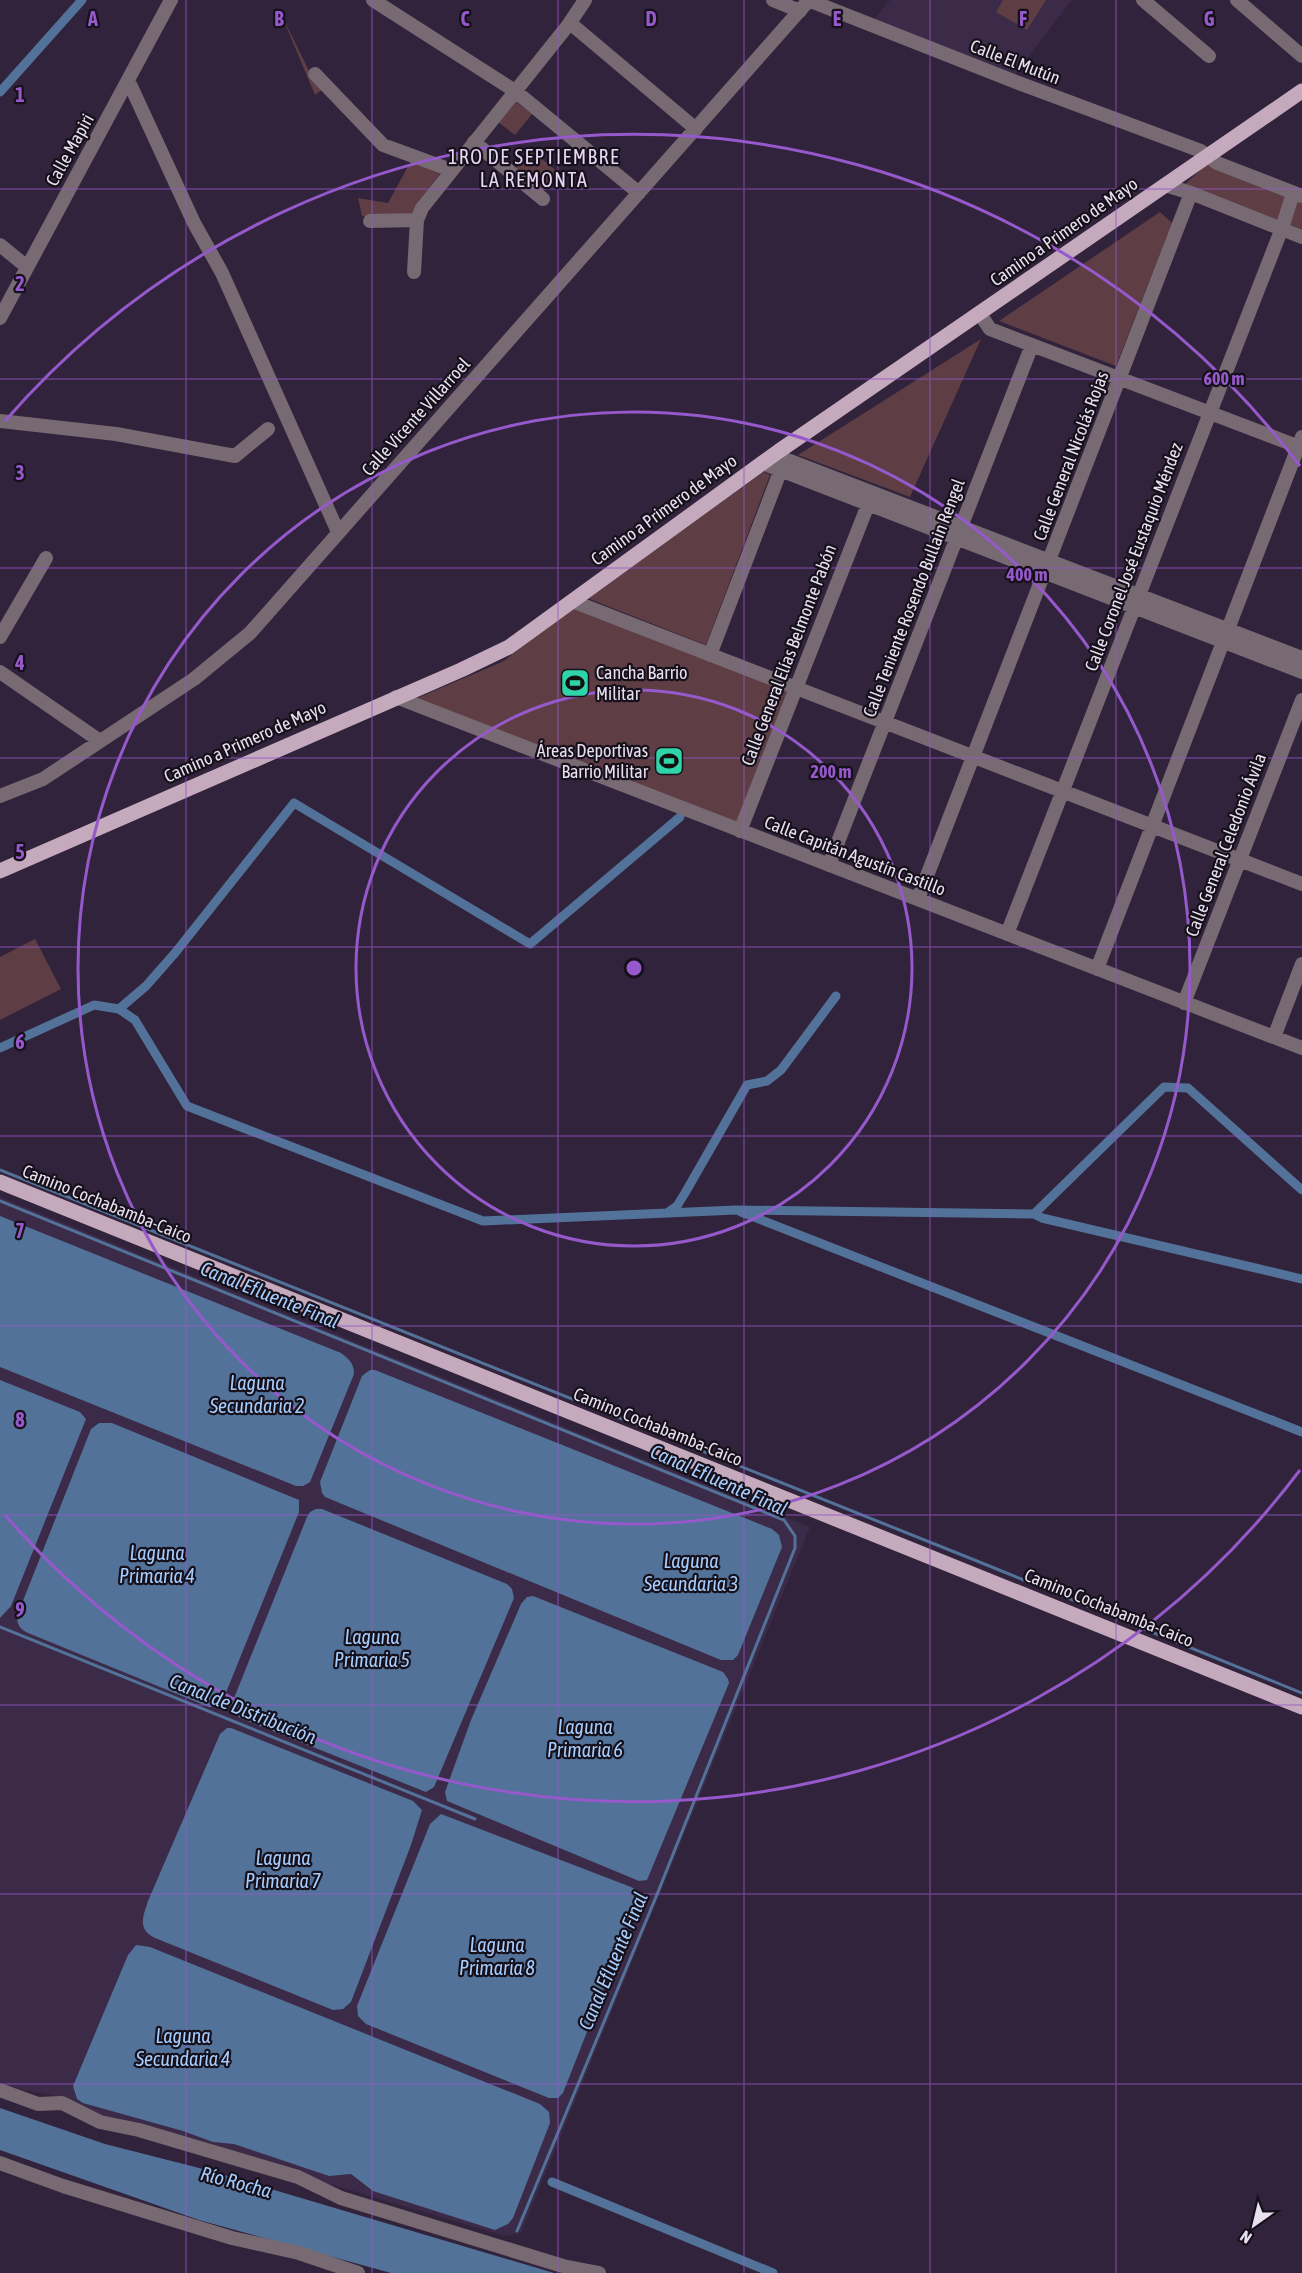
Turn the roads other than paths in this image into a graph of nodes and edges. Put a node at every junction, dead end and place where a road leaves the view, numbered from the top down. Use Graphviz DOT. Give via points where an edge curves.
graph roads {
  1 [pos="171,0"];
  2 [pos="585,0"];
  3 [pos="773,0"];
  4 [pos="1143,0"];
  5 [pos="1238,0"];
  6 [pos="380,2"];
  7 [pos="806,4"];
  8 [pos="570,23"];
  9 [pos="1209,56"];
  10 [pos="1302,56"];
  11 [pos="315,74"];
  12 [pos="128,80"];
  13 [pos="515,91"];
  14 [pos="1302,91"];
  15 [pos="696,129"];
  16 [pos="474,142"];
  17 [pos="1208,157"];
  18 [pos="451,170"];
  19 [pos="1165,185"];
  20 [pos="639,193"];
  21 [pos="1191,193"];
  22 [pos="1297,195"];
  23 [pos="543,199"];
  24 [pos="417,220"];
  25 [pos="370,221"];
  26 [pos="1282,228"];
  27 [pos="1302,237"];
  28 [pos="0,245"];
  29 [pos="27,267"];
  30 [pos="414,272"];
  31 [pos="980,314"];
  32 [pos="0,318"];
  33 [pos="1032,345"];
  34 [pos="1120,379"];
  35 [pos="1209,413"];
  36 [pos="0,421"];
  37 [pos="268,429"];
  38 [pos="1301,444"];
  39 [pos="781,460"];
  40 [pos="870,498"];
  41 [pos="338,532"];
  42 [pos="959,532"];
  43 [pos="46,558"];
  44 [pos="1047,567"];
  45 [pos="572,601"];
  46 [pos="1136,601"];
  47 [pos="1224,635"];
  48 [pos="0,637"];
  49 [pos="710,655"];
  50 [pos="1302,658"];
  51 [pos="0,672"];
  52 [pos="1302,672"];
  53 [pos="796,688"];
  54 [pos="396,697"];
  55 [pos="1302,700"];
  56 [pos="884,723"];
  57 [pos="100,741"];
  58 [pos="974,757"];
  59 [pos="1062,791"];
  60 [pos="0,796"];
  61 [pos="1153,827"];
  62 [pos="740,831"];
  63 [pos="1240,860"];
  64 [pos="829,865"];
  65 [pos="0,872"];
  66 [pos="1302,884"];
  67 [pos="918,900"];
  68 [pos="1007,934"];
  69 [pos="1302,964"];
  70 [pos="1097,969"];
  71 [pos="1185,1003"];
  72 [pos="1274,1037"];
  73 [pos="1302,1048"];
  74 [pos="0,1182"];
  75 [pos="1302,1707"];
  76 [pos="0,2090"];
  77 [pos="0,2163"];
  78 [pos="358,2273"];
  79 [pos="599,2273"];
  1 -- 12 [label="street, Calle Mapiri"];
  2 -- 8 [label="street"];
  3 -- 7 [label="street, Calle El Mutún"];
  4 -- 9 [label="street"];
  5 -- 10 [label="street"];
  6 -- 13 [label="street"];
  7 -- 15 [label="street, Calle Vicente Villarroel"];
  7 -- 17 [label="street, Calle El Mutún" via="1201,151"];
  8 -- 13 [label="street"];
  8 -- 15 [label="street"];
  11 -- 18 [label="street" via="383,145"];
  12 -- 29 [label="street, Calle Mapiri"];
  12 -- 41 [label="street" via="194,223 222,273"];
  13 -- 16 [label="street"];
  13 -- 20 [label="street"];
  14 -- 17 [label="main road, Camino a Primero de Mayo"];
  15 -- 20 [label="street, Calle Vicente Villarroel"];
  16 -- 18 [label="street"];
  16 -- 23 [label="street"];
  17 -- 19 [label="main road, Camino a Primero de Mayo"];
  17 -- 22 [label="street, Calle El Mutún"];
  18 -- 24 [label="street" via="422,207"];
  19 -- 21 [label="street"];
  19 -- 31 [label="main road, Camino a Primero de Mayo"];
  20 -- 41 [label="street, Calle Vicente Villarroel"];
  21 -- 26 [label="street"];
  21 -- 34 [label="street, Calle General Nicolás Rojas"];
  22 -- 26 [label="street, Calle Coronel José Eustaquio Méndez"];
  24 -- 25 [label="street"];
  24 -- 30 [label="street"];
  26 -- 27 [label="street"];
  26 -- 35 [label="street, Calle Coronel José Eustaquio Méndez"];
  28 -- 29 [label="street"];
  29 -- 32 [label="street, Calle Mapiri"];
  31 -- 33 [label="street" via="990,328"];
  31 -- 39 [label="main road, Camino a Primero de Mayo"];
  33 -- 34 [label="street"];
  33 -- 42 [label="street, Calle Teniente Rosendo Bullain Rengel"];
  34 -- 35 [label="street"];
  34 -- 44 [label="street, Calle General Nicolás Rojas"];
  35 -- 38 [label="street"];
  35 -- 46 [label="street, Calle Coronel José Eustaquio Méndez"];
  36 -- 37 [label="street" via="116,434 235,456"];
  38 -- 47 [label="street"];
  39 -- 40 [label="street"];
  39 -- 45 [label="main road, Camino a Primero de Mayo" via="762,463"];
  39 -- 49 [label="street"];
  40 -- 42 [label="street"];
  40 -- 53 [label="street, Calle General Elías Belmonte Pabón"];
  41 -- 57 [label="street, Calle Vicente Villarroel" via="250,633 194,679"];
  42 -- 44 [label="street"];
  42 -- 56 [label="street, Calle Teniente Rosendo Bullain Rengel"];
  43 -- 48 [label="street"];
  44 -- 46 [label="street"];
  44 -- 58 [label="street, Calle General Nicolás Rojas"];
  45 -- 49 [label="street"];
  45 -- 54 [label="main road, Camino a Primero de Mayo" via="509,646"];
  46 -- 47 [label="street"];
  46 -- 59 [label="street, Calle Coronel José Eustaquio Méndez"];
  47 -- 50 [label="street"];
  47 -- 52 [label="street"];
  47 -- 61 [label="street"];
  49 -- 53 [label="street"];
  51 -- 57 [label="street"];
  53 -- 56 [label="street"];
  53 -- 62 [label="street, Calle General Elías Belmonte Pabón"];
  54 -- 62 [label="street, Calle Capitán Agustín Castillo"];
  54 -- 65 [label="main road, Camino a Primero de Mayo"];
  55 -- 63 [label="street, Calle General Celedonio Ávila"];
  56 -- 58 [label="street"];
  56 -- 64 [label="street, Calle Teniente Rosendo Bullain Rengel"];
  57 -- 60 [label="street, Calle Vicente Villarroel" via="43,779"];
  58 -- 59 [label="street"];
  58 -- 67 [label="street, Calle General Nicolás Rojas"];
  59 -- 61 [label="street"];
  59 -- 68 [label="street, Calle Coronel José Eustaquio Méndez"];
  61 -- 63 [label="street"];
  61 -- 70 [label="street"];
  62 -- 64 [label="street, Calle Capitán Agustín Castillo"];
  63 -- 66 [label="street"];
  63 -- 71 [label="street, Calle General Celedonio Ávila"];
  64 -- 67 [label="street, Calle Capitán Agustín Castillo"];
  67 -- 68 [label="street, Calle Capitán Agustín Castillo"];
  68 -- 70 [label="street, Calle Capitán Agustín Castillo"];
  69 -- 72 [label="street"];
  70 -- 71 [label="street, Calle Capitán Agustín Castillo"];
  71 -- 72 [label="street, Calle Capitán Agustín Castillo"];
  72 -- 73 [label="street, Calle Capitán Agustín Castillo"];
  74 -- 75 [label="main road, Camino Cochabamba-Caico"];
  76 -- 79 [label="street" via="38,2104 62,2103 100,2122 298,2177 341,2198 563,2266"];
  77 -- 78 [label="street" via="232,2238 299,2253"];
}
